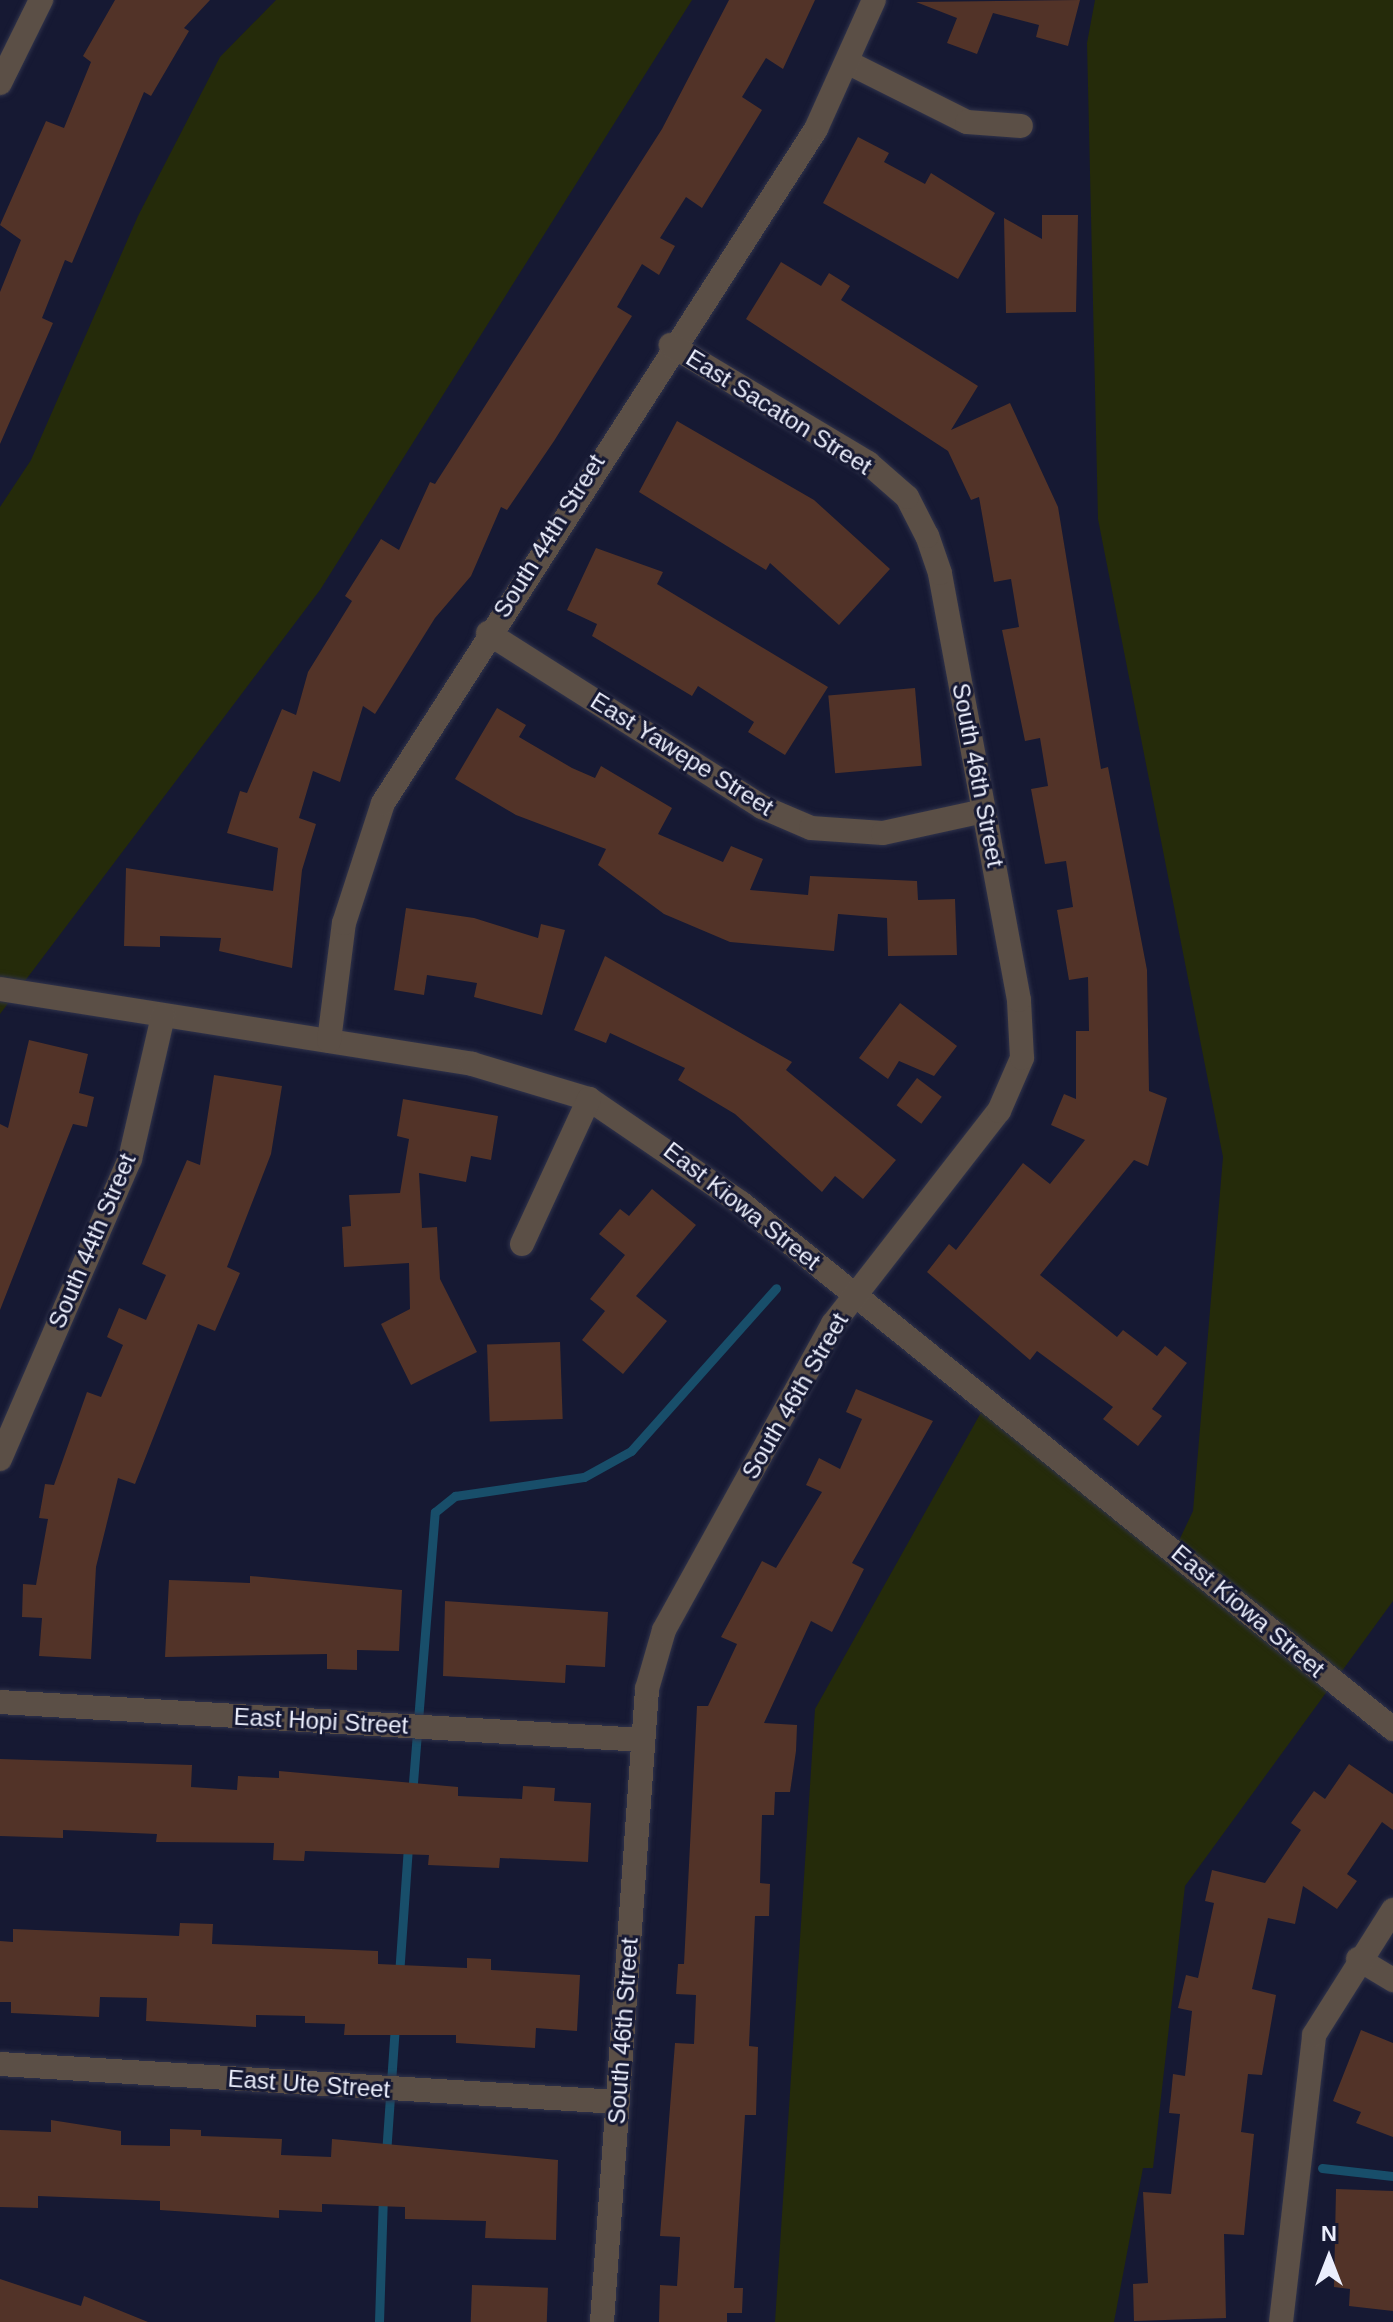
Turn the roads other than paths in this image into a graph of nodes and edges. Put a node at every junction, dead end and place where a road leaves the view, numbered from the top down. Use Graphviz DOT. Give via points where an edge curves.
graph roads {
  1 [pos="41,0"];
  2 [pos="874,0"];
  3 [pos="847,62"];
  4 [pos="0,83"];
  5 [pos="1021,126"];
  6 [pos="671,345"];
  7 [pos="916,515"];
  8 [pos="488,633"];
  9 [pos="984,811"];
  10 [pos="0,989"];
  11 [pos="163,1016"];
  12 [pos="329,1041"];
  13 [pos="589,1099"];
  14 [pos="522,1244"];
  15 [pos="855,1295"];
  16 [pos="0,1459"];
  17 [pos="0,1702"];
  18 [pos="1393,1729"];
  19 [pos="643,1740"];
  20 [pos="1393,1910"];
  21 [pos="1358,1959"];
  22 [pos="1393,1980"];
  23 [pos="0,2064"];
  24 [pos="618,2102"];
  25 [pos="602,2322"];
  26 [pos="1281,2322"];
  1 -- 4 [label="street"];
  2 -- 3 [label="street, South 44th Street"];
  3 -- 5 [label="street" via="967,122"];
  3 -- 6 [label="street, South 44th Street" via="816,129"];
  6 -- 7 [label="street, East Sacaton Street" via="868,463 907,497"];
  6 -- 8 [label="street, South 44th Street"];
  7 -- 9 [label="street, South 46th Street" via="940,573"];
  8 -- 9 [label="street, East Yawepe Street" via="762,807 811,828 883,833"];
  8 -- 12 [label="street, South 44th Street" via="383,803 359,859"];
  9 -- 15 [label="street, South 46th Street" via="1019,1000 1022,1058 999,1111"];
  10 -- 11 [label="street, East Kiowa Street"];
  11 -- 12 [label="street, East Kiowa Street"];
  11 -- 16 [label="street, South 44th Street" via="130,1159"];
  12 -- 13 [label="street, East Kiowa Street" via="472,1064"];
  13 -- 14 [label="street"];
  13 -- 15 [label="street, East Kiowa Street" via="635,1124"];
  15 -- 18 [label="street, East Kiowa Street"];
  15 -- 19 [label="street, South 46th Street" via="664,1630 647,1689"];
  17 -- 19 [label="street, East Hopi Street"];
  19 -- 24 [label="street, South 46th Street"];
  20 -- 21 [label="street"];
  21 -- 22 [label="street"];
  21 -- 26 [label="street" via="1314,2035"];
  23 -- 24 [label="street, East Ute Street"];
  24 -- 25 [label="street, South 46th Street"];
}
